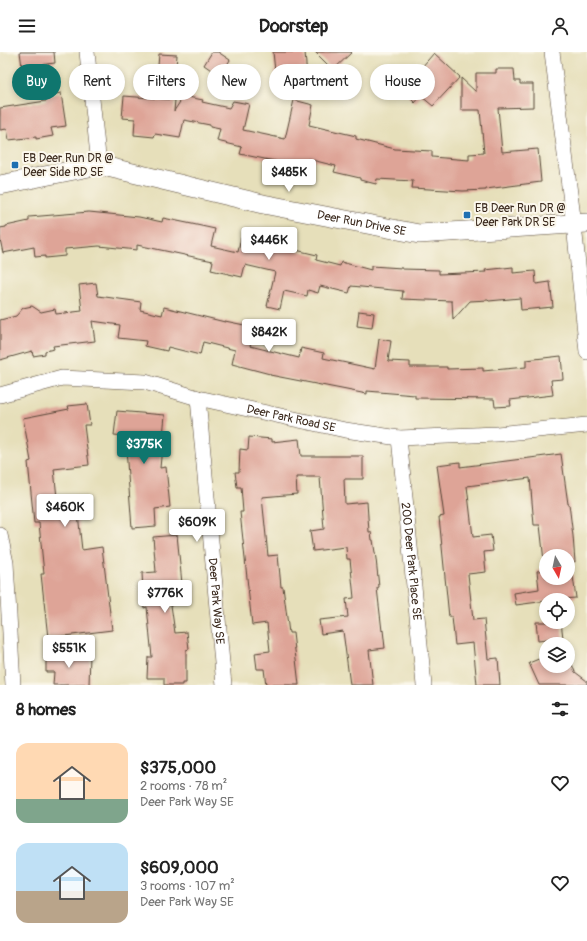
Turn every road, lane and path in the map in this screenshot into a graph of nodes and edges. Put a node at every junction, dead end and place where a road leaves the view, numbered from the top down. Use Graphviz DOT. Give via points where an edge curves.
graph roads {
  1 [pos="87,52"];
  2 [pos="552,52"];
  3 [pos="99,165"];
  4 [pos="0,185"];
  5 [pos="580,224"];
  6 [pos="587,352"];
  7 [pos="0,395"];
  8 [pos="198,398"];
  9 [pos="587,425"];
  10 [pos="398,438"];
  11 [pos="0,535"];
  12 [pos="13,685"];
  13 [pos="224,685"];
  14 [pos="424,685"];
  1 -- 3 [label="street"];
  2 -- 5 [label="street"];
  3 -- 4 [label="street, Deer Run Drive SE"];
  3 -- 5 [label="street, Deer Run Drive SE" via="263,204 419,234"];
  5 -- 6 [label="street"];
  7 -- 8 [label="street, Deer Park Road SE" via="62,378 145,382"];
  8 -- 10 [label="street, Deer Park Road SE" via="345,430"];
  8 -- 13 [label="street, Deer Park Way SE"];
  9 -- 10 [label="street, Deer Park Road SE" via="497,434"];
  10 -- 14 [label="street, 200 Deer Park Place SE"];
  11 -- 12 [label="street" via="6,563"];
}
